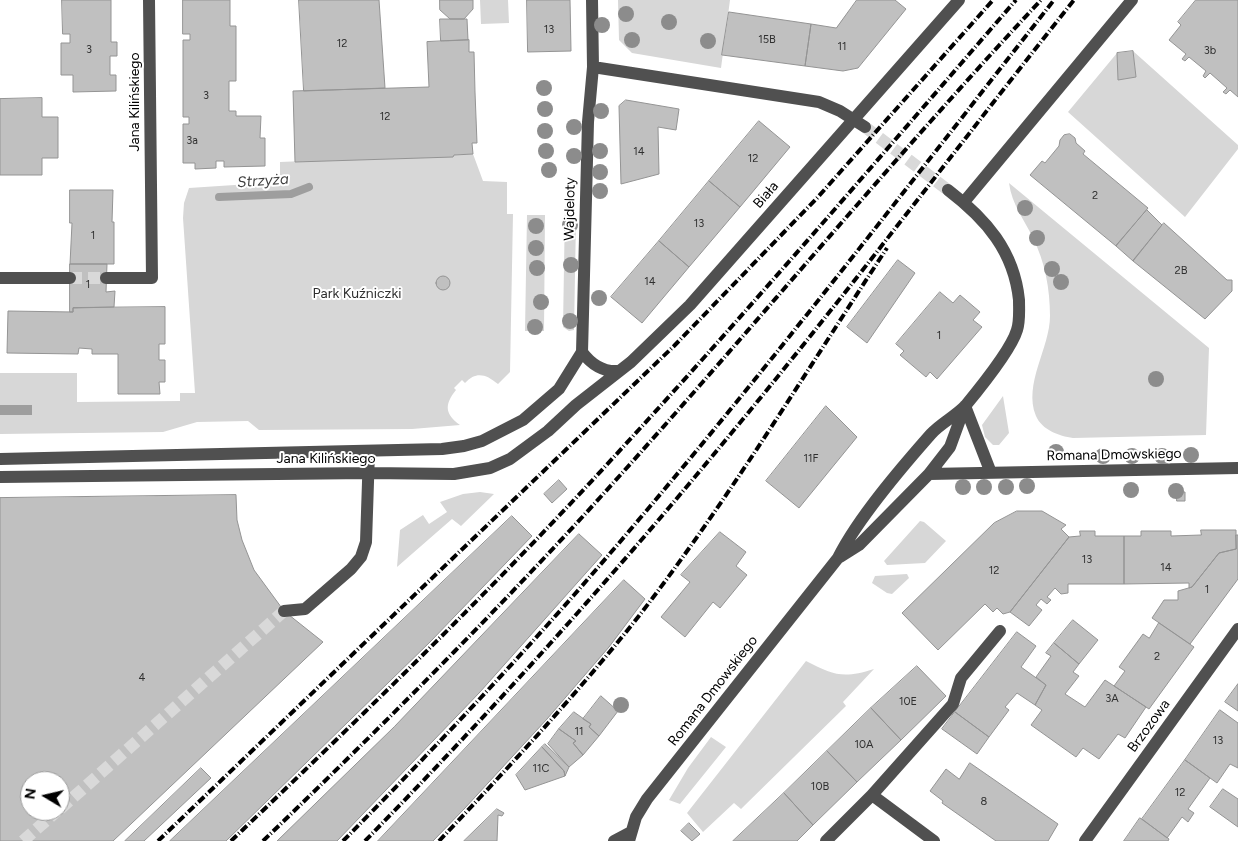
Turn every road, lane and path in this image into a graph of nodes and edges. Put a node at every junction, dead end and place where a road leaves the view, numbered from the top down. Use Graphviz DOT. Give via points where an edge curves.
graph roads {
  1 [pos="149,0"];
  2 [pos="592,0"];
  3 [pos="959,0"];
  4 [pos="1132,0"];
  5 [pos="593,67"];
  6 [pos="854,118"];
  7 [pos="865,127"];
  8 [pos="948,190"];
  9 [pos="964,202"];
  10 [pos="0,278"];
  11 [pos="70,278"];
  12 [pos="106,278"];
  13 [pos="582,352"];
  14 [pos="618,371"];
  15 [pos="965,406"];
  16 [pos="369,452"];
  17 [pos="0,459"];
  18 [pos="1238,468"];
  19 [pos="369,473"];
  20 [pos="991,473"];
  21 [pos="928,474"];
  22 [pos="0,477"];
  23 [pos="838,558"];
  24 [pos="284,612"];
  25 [pos="1238,629"];
  26 [pos="1000,631"];
  27 [pos="872,795"];
  28 [pos="630,836"];
  29 [pos="614,841"];
  30 [pos="826,841"];
  31 [pos="934,841"];
  32 [pos="1085,841"];
  1 -- 12 [label="street, Jana Kilińskiego" via="152,278"];
  2 -- 5 [label="street, Wajdeloty"];
  3 -- 6 [label="street, Biała"];
  4 -- 9 [label="street"];
  5 -- 6 [label="street" via="819,102"];
  5 -- 13 [label="street, Wajdeloty" via="588,122"];
  6 -- 7 [label="street"];
  6 -- 14 [label="street, Biała" via="690,305 644,351"];
  8 -- 9 [label="street, Romana Dmowskiego"];
  9 -- 15 [label="street, Romana Dmowskiego" via="986,222 1002,244 1017,279 1020,313 1017,331 1006,352"];
  10 -- 11 [label="street"];
  13 -- 14 [label="street" via="602,369"];
  13 -- 16 [label="street, Jana Kilińskiego" via="558,389 530,415 505,431 464,446"];
  14 -- 19 [label="street, Jana Kilińskiego" via="526,448 490,468 454,474"];
  15 -- 20 [label="street"];
  15 -- 21 [label="street, Romana Dmowskiego" via="950,447"];
  15 -- 23 [label="street, Romana Dmowskiego" via="933,432 848,538"];
  16 -- 17 [label="street, Jana Kilińskiego"];
  16 -- 19 [label="street"];
  18 -- 20 [label="street, Romana Dmowskiego"];
  19 -- 22 [label="street, Jana Kilińskiego"];
  19 -- 24 [label="street" via="366,542 361,557 305,609"];
  20 -- 21 [label="street, Romana Dmowskiego"];
  21 -- 23 [label="street, Romana Dmowskiego" via="859,545"];
  23 -- 28 [label="street, Romana Dmowskiego" via="647,799"];
  25 -- 32 [label="street, Brzozowa"];
  26 -- 27 [label="street" via="961,678 953,704"];
  27 -- 30 [label="street"];
  27 -- 31 [label="street"];
  28 -- 29 [label="street, Romana Dmowskiego"];
}
